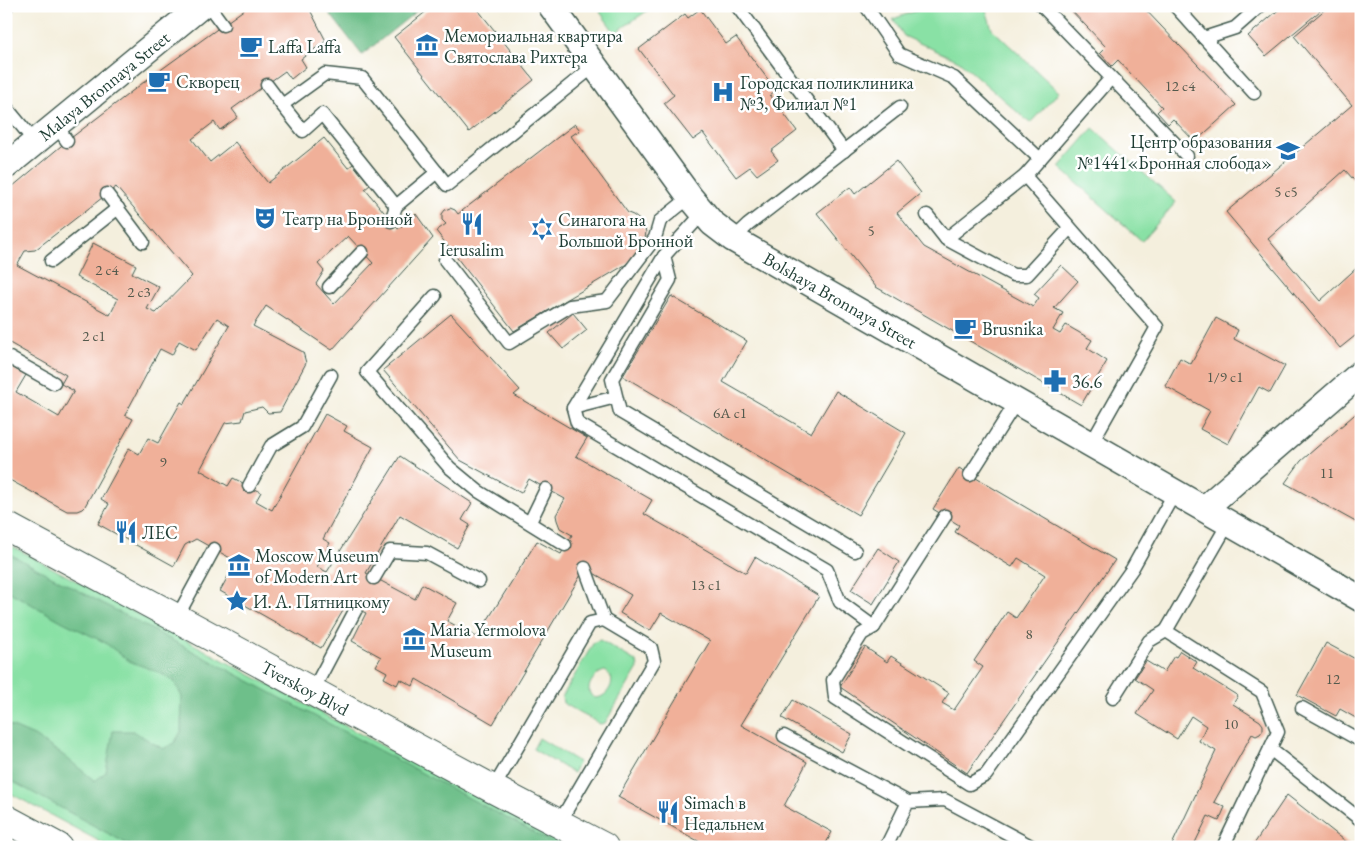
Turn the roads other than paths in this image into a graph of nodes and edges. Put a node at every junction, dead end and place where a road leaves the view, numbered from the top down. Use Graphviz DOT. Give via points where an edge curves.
graph roads {
  1 [pos="201,6"];
  2 [pos="209,6"];
  3 [pos="551,6"];
  4 [pos="737,6"];
  5 [pos="866,6"];
  6 [pos="1042,6"];
  7 [pos="1175,6"];
  8 [pos="1260,6"];
  9 [pos="223,25"];
  10 [pos="1204,38"];
  11 [pos="594,66"];
  12 [pos="1111,78"];
  13 [pos="267,84"];
  14 [pos="1254,92"];
  15 [pos="282,105"];
  16 [pos="6,107"];
  17 [pos="900,107"];
  18 [pos="35,142"];
  19 [pos="844,151"];
  20 [pos="1187,156"];
  21 [pos="1040,159"];
  22 [pos="6,166"];
  23 [pos="437,172"];
  24 [pos="1025,176"];
  25 [pos="107,194"];
  26 [pos="696,205"];
  27 [pos="396,206"];
  28 [pos="118,208"];
  29 [pos="927,215"];
  30 [pos="391,221"];
  31 [pos="1070,228"];
  32 [pos="733,239"];
  33 [pos="946,239"];
  34 [pos="143,242"];
  35 [pos="362,252"];
  36 [pos="664,256"];
  37 [pos="445,260"];
  38 [pos="51,261"];
  39 [pos="329,287"];
  40 [pos="435,296"];
  41 [pos="6,356"];
  42 [pos="1361,373"];
  43 [pos="331,375"];
  44 [pos="54,383"];
  45 [pos="616,397"];
  46 [pos="1017,401"];
  47 [pos="573,408"];
  48 [pos="1091,444"];
  49 [pos="970,475"];
  50 [pos="249,486"];
  51 [pos="546,489"];
  52 [pos="1175,492"];
  53 [pos="1205,508"];
  54 [pos="945,516"];
  55 [pos="530,522"];
  56 [pos="1229,522"];
  57 [pos="6,526"];
  58 [pos="565,545"];
  59 [pos="214,549"];
  60 [pos="856,551"];
  61 [pos="585,568"];
  62 [pos="374,578"];
  63 [pos="479,581"];
  64 [pos="1361,599"];
  65 [pos="356,608"];
  66 [pos="176,619"];
  67 [pos="604,620"];
  68 [pos="874,627"];
  69 [pos="1166,631"];
  70 [pos="312,692"];
  71 [pos="1113,698"];
  72 [pos="1302,708"];
  73 [pos="784,736"];
  74 [pos="1361,741"];
  75 [pos="1270,749"];
  76 [pos="493,789"];
  77 [pos="908,802"];
  78 [pos="6,819"];
  79 [pos="1361,820"];
  80 [pos="559,824"];
  81 [pos="58,847"];
  82 [pos="604,847"];
  83 [pos="886,847"];
  84 [pos="1033,847"];
  85 [pos="1223,847"];
  1 -- 18 [label="street, Malaya Bronnaya Street" via="62,133"];
  2 -- 9 [label="lane"];
  3 -- 11 [label="street, Bolshaya Bronnaya Street"];
  4 -- 19 [label="lane"];
  5 -- 21 [label="lane" via="900,54 954,78"];
  6 -- 12 [label="lane"];
  7 -- 10 [label="lane"];
  8 -- 10 [label="lane" via="1235,28"];
  10 -- 14 [label="lane"];
  11 -- 23 [label="lane" via="447,185"];
  11 -- 26 [label="street, Bolshaya Bronnaya Street"];
  12 -- 20 [label="lane"];
  12 -- 21 [label="lane"];
  13 -- 15 [label="lane"];
  15 -- 23 [label="lane" via="325,74 362,78"];
  15 -- 27 [label="lane" via="302,130 322,114"];
  16 -- 18 [label="lane"];
  17 -- 19 [label="lane"];
  18 -- 22 [label="street, Malaya Bronnaya Street"];
  19 -- 32 [label="lane"];
  21 -- 24 [label="lane"];
  23 -- 27 [label="lane"];
  24 -- 31 [label="lane"];
  24 -- 33 [label="lane"];
  25 -- 28 [label="lane"];
  26 -- 32 [label="street, Bolshaya Bronnaya Street"];
  26 -- 36 [label="lane"];
  26 -- 37 [label="lane" via="660,221 654,238 607,301 570,306 509,343"];
  27 -- 30 [label="lane"];
  28 -- 34 [label="lane"];
  28 -- 38 [label="lane"];
  29 -- 33 [label="lane"];
  31 -- 33 [label="lane" via="1027,275 1013,275"];
  31 -- 48 [label="lane" via="1157,327"];
  32 -- 46 [label="street, Bolshaya Bronnaya Street"];
  35 -- 39 [label="lane"];
  36 -- 45 [label="lane" via="670,280 612,380"];
  36 -- 47 [label="lane"];
  40 -- 55 [label="lane" via="367,372 449,467 478,492"];
  41 -- 44 [label="lane"];
  42 -- 53 [label="street"];
  43 -- 50 [label="lane" via="302,427 271,446"];
  45 -- 47 [label="lane"];
  45 -- 60 [label="lane" via="620,412"];
  46 -- 48 [label="street, Bolshaya Bronnaya Street"];
  46 -- 49 [label="lane"];
  47 -- 68 [label="lane" via="575,426 827,570 840,602"];
  48 -- 52 [label="street, Bolshaya Bronnaya Street"];
  51 -- 55 [label="lane"];
  52 -- 53 [label="street, Bolshaya Bronnaya Street"];
  52 -- 68 [label="lane" via="1132,570 986,775 969,784 835,698 833,680 862,634"];
  53 -- 56 [label="street, Bolshaya Bronnaya Street"];
  54 -- 68 [label="lane"];
  55 -- 58 [label="lane"];
  56 -- 64 [label="street, Bolshaya Bronnaya Street"];
  56 -- 69 [label="lane"];
  57 -- 66 [label="main road, Tverskoy Blvd"];
  59 -- 66 [label="lane"];
  61 -- 67 [label="lane"];
  62 -- 63 [label="lane" via="390,551 427,553"];
  65 -- 70 [label="lane"];
  66 -- 70 [label="main road, Tverskoy Blvd"];
  67 -- 76 [label="lane" via="590,623"];
  67 -- 80 [label="lane" via="651,648 654,661"];
  69 -- 71 [label="lane" via="1149,641"];
  69 -- 75 [label="lane" via="1262,692 1278,732"];
  70 -- 76 [label="main road, Tverskoy Blvd"];
  72 -- 74 [label="lane"];
  73 -- 77 [label="lane"];
  75 -- 79 [label="lane"];
  75 -- 85 [label="lane"];
  76 -- 80 [label="main road, Tverskoy Blvd"];
  77 -- 83 [label="lane"];
  77 -- 84 [label="lane" via="945,800"];
  78 -- 81 [label="main road"];
  80 -- 82 [label="main road, Tverskoy Blvd"];
}
